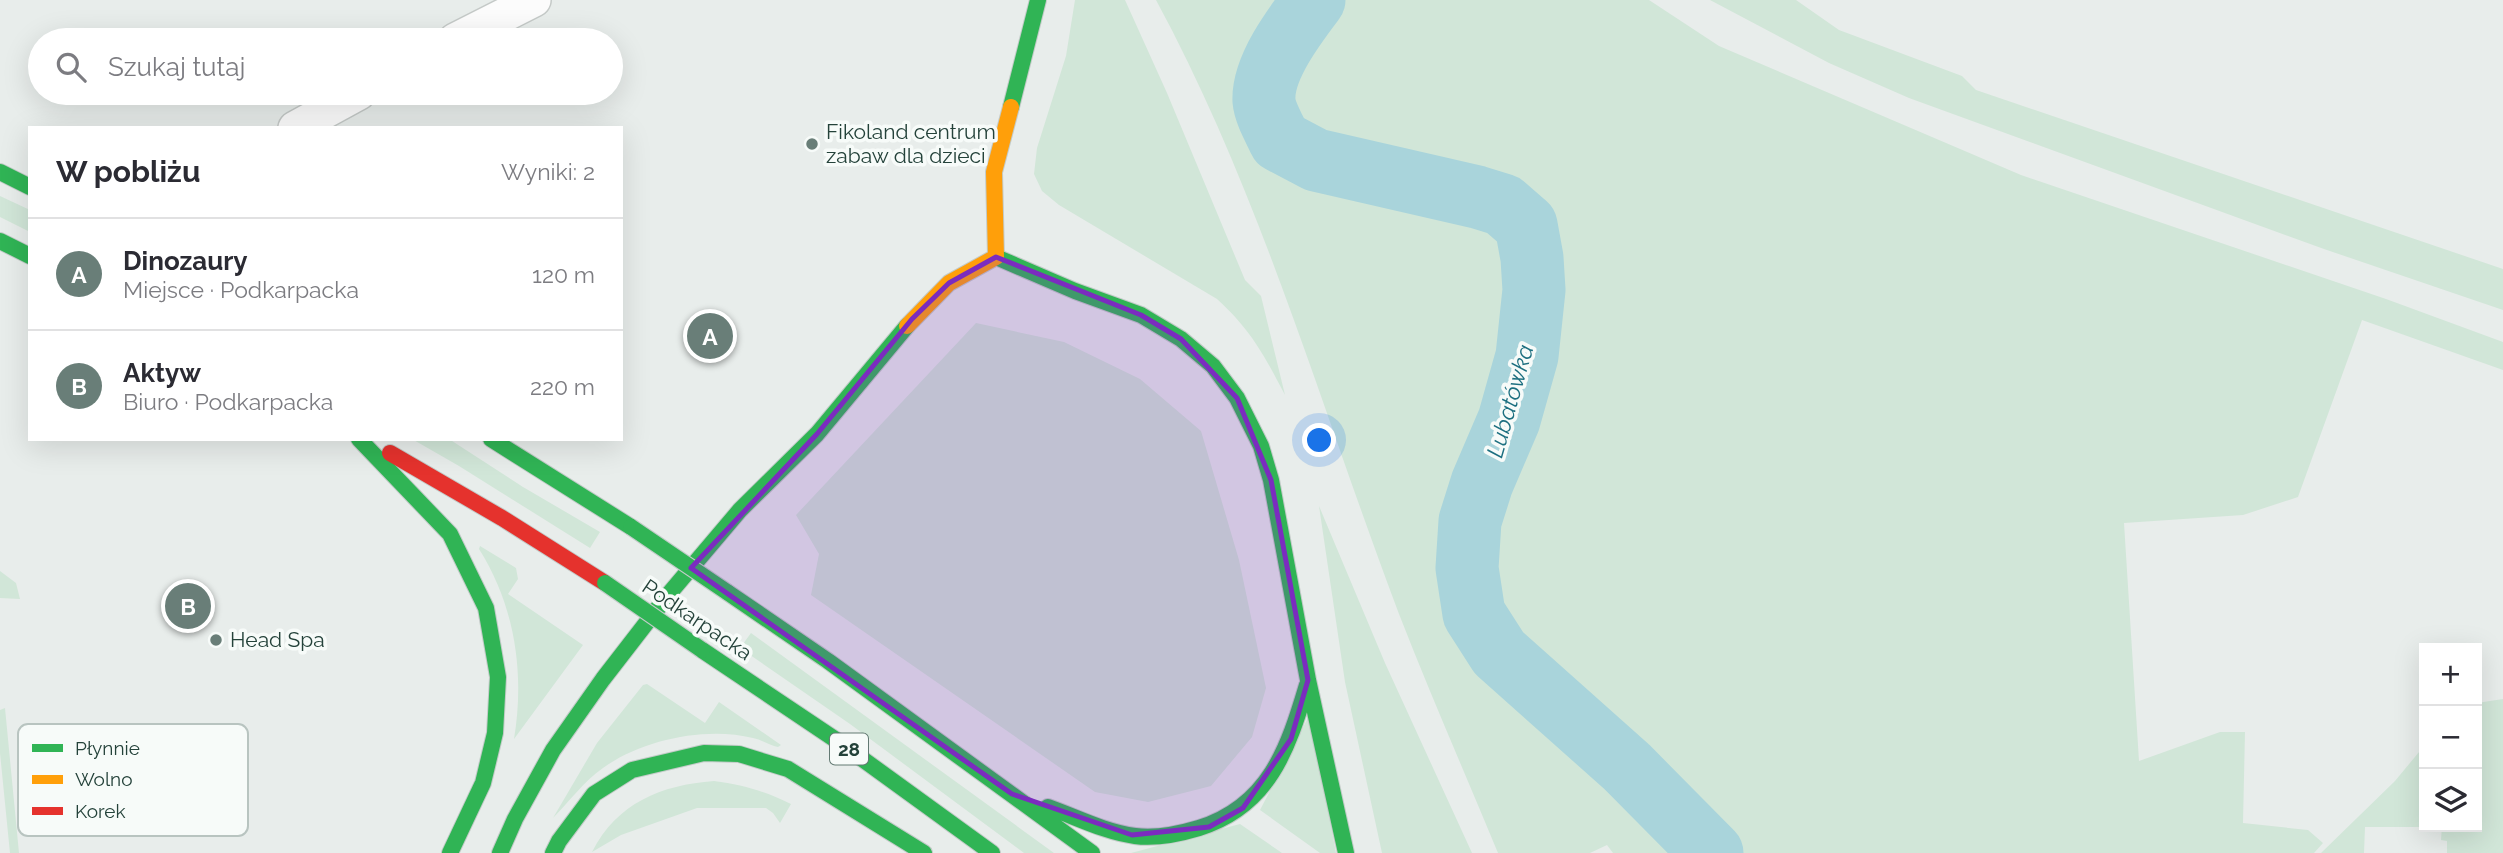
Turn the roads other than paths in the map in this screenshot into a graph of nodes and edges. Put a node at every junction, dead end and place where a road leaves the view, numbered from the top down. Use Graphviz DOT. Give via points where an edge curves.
graph roads {
  1 [pos="534,0"];
  2 [pos="1038,0"];
  3 [pos="490,7"];
  4 [pos="468,28"];
  5 [pos="337,105"];
  6 [pos="299,126"];
  7 [pos="0,172"];
  8 [pos="28,186"];
  9 [pos="0,241"];
  10 [pos="28,255"];
  11 [pos="996,257"];
  12 [pos="361,441"];
  13 [pos="370,441"];
  14 [pos="494,441"];
  15 [pos="1308,680"];
  16 [pos="1012,794"];
  17 [pos="450,853"];
  18 [pos="500,853"];
  19 [pos="553,853"];
  20 [pos="924,853"];
  21 [pos="992,853"];
  22 [pos="1092,853"];
  23 [pos="1346,853"];
  1 -- 3 [label="street"];
  2 -- 11 [label="main road" via="994,173"];
  3 -- 4 [label="street"];
  5 -- 6 [label="street"];
  7 -- 8 [label="main road"];
  9 -- 10 [label="main road"];
  11 -- 15 [label="main road" via="1141,315 1181,339 1213,366 1237,398 1261,446 1271,480"];
  11 -- 18 [label="main road" via="949,284 912,319 817,434 740,510 686,574 553,750"];
  12 -- 17 [label="main road" via="450,534 486,608 498,677 495,733 483,783"];
  13 -- 21 [label="main road, Podkarpacka / 28, bridge" via="605,583 839,741"];
  14 -- 16 [label="main road, Podkarpacka, bridge" via="727,592"];
  15 -- 16 [label="main road" via="1291,739 1264,785 1243,808 1209,827 1173,835 1132,835"];
  15 -- 23 [label="main road"];
  16 -- 22 [label="main road, Podkarpacka"];
  19 -- 20 [label="main road" via="594,794 632,770 704,753 739,754 788,769"];
}
